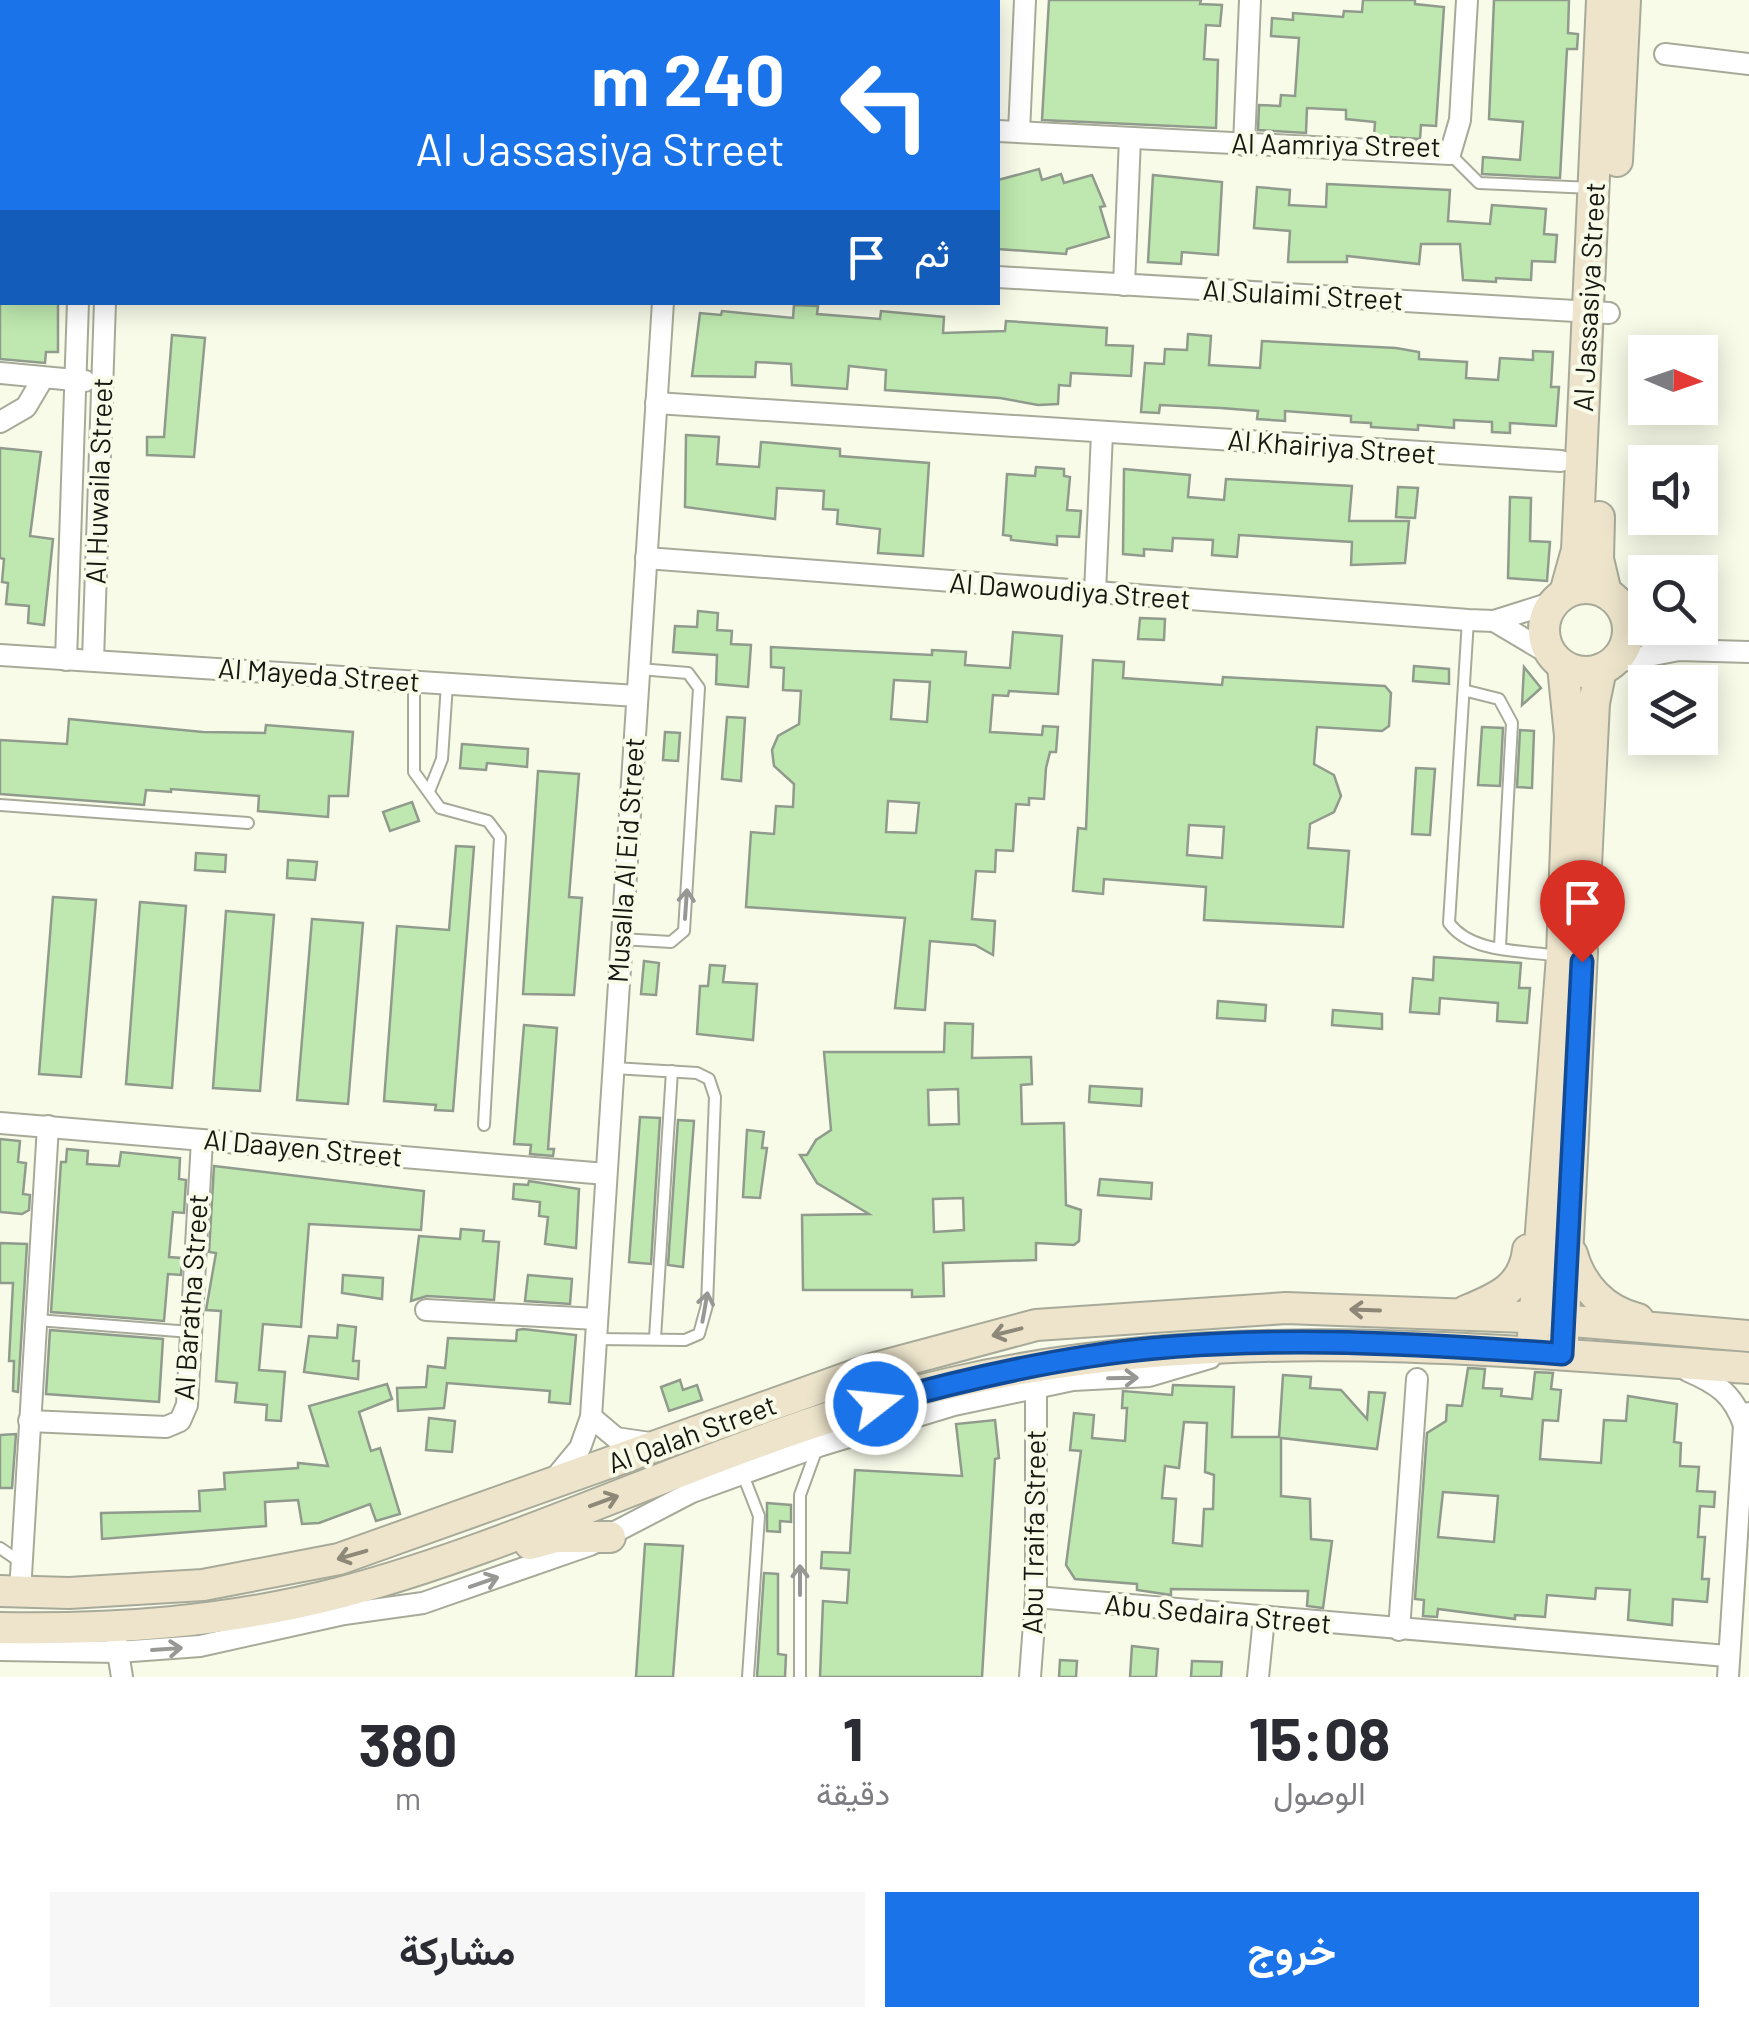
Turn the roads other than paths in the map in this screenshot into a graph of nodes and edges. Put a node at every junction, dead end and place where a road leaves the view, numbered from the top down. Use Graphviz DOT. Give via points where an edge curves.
graph roads {
  1 [pos="1024,0"];
  2 [pos="1250,0"];
  3 [pos="1467,0"];
  4 [pos="1602,0"];
  5 [pos="1624,0"];
  6 [pos="1665,54"];
  7 [pos="1749,64"];
  8 [pos="1000,131"];
  9 [pos="1019,132"];
  10 [pos="1130,138"];
  11 [pos="1244,144"];
  12 [pos="1450,154"];
  13 [pos="1595,188"];
  14 [pos="1000,277"];
  15 [pos="1124,284"];
  16 [pos="78,305"];
  17 [pos="105,305"];
  18 [pos="662,305"];
  19 [pos="1599,313"];
  20 [pos="0,374"];
  21 [pos="42,380"];
  22 [pos="102,380"];
  23 [pos="74,381"];
  24 [pos="656,403"];
  25 [pos="0,422"];
  26 [pos="1102,433"];
  27 [pos="1561,461"];
  28 [pos="646,558"];
  29 [pos="1606,592"];
  30 [pos="1095,593"];
  31 [pos="1560,597"];
  32 [pos="1468,620"];
  33 [pos="1494,622"];
  34 [pos="1628,624"];
  35 [pos="1664,645"];
  36 [pos="1678,650"];
  37 [pos="1749,652"];
  38 [pos="0,655"];
  39 [pos="66,660"];
  40 [pos="92,660"];
  41 [pos="1558,660"];
  42 [pos="1606,666"];
  43 [pos="639,669"];
  44 [pos="414,681"];
  45 [pos="446,684"];
  46 [pos="1467,692"];
  47 [pos="637,696"];
  48 [pos="430,789"];
  49 [pos="0,806"];
  50 [pos="248,823"];
  51 [pos="620,939"];
  52 [pos="1500,946"];
  53 [pos="1562,956"];
  54 [pos="613,1068"];
  55 [pos="672,1071"];
  56 [pos="1552,1074"];
  57 [pos="0,1122"];
  58 [pos="484,1125"];
  59 [pos="48,1126"];
  60 [pos="202,1140"];
  61 [pos="606,1174"];
  62 [pos="1567,1236"];
  63 [pos="426,1310"];
  64 [pos="1462,1313"];
  65 [pos="1534,1318"];
  66 [pos="36,1320"];
  67 [pos="1565,1320"];
  68 [pos="596,1329"];
  69 [pos="1673,1329"];
  70 [pos="191,1332"];
  71 [pos="1749,1336"];
  72 [pos="655,1338"];
  73 [pos="1246,1346"];
  74 [pos="1547,1353"];
  75 [pos="1668,1362"];
  76 [pos="1749,1368"];
  77 [pos="1416,1379"];
  78 [pos="1036,1388"];
  79 [pos="591,1417"];
  80 [pos="1746,1419"];
  81 [pos="29,1421"];
  82 [pos="669,1445"];
  83 [pos="819,1446"];
  84 [pos="744,1476"];
  85 [pos="543,1490"];
  86 [pos="610,1537"];
  87 [pos="0,1548"];
  88 [pos="19,1561"];
  89 [pos="426,1564"];
  90 [pos="1743,1581"];
  91 [pos="10,1592"];
  92 [pos="1036,1597"];
  93 [pos="1264,1618"];
  94 [pos="0,1628"];
  95 [pos="1400,1630"];
  96 [pos="116,1640"];
  97 [pos="0,1650"];
  98 [pos="1728,1666"];
  99 [pos="122,1677"];
  100 [pos="748,1677"];
  101 [pos="800,1677"];
  102 [pos="1030,1677"];
  103 [pos="1258,1677"];
  1 -- 9 [label="street"];
  2 -- 11 [label="street"];
  3 -- 12 [label="street, Al Aamriya Street" via="1460,120"];
  4 -- 13 [label="main road, Al Jassasiya Street"];
  5 -- 19 [label="main road, Al Jassasiya Street"];
  6 -- 7 [label="street"];
  8 -- 9 [label="street, Al Aamriya Street"];
  9 -- 10 [label="street, Al Aamriya Street"];
  10 -- 11 [label="street, Al Aamriya Street"];
  10 -- 15 [label="street"];
  11 -- 12 [label="street, Al Aamriya Street"];
  12 -- 13 [label="lane" via="1479,182"];
  13 -- 19 [label="main road, Al Jassasiya Street"];
  14 -- 15 [label="street, Al Sulaimi Street"];
  15 -- 19 [label="street, Al Sulaimi Street"];
  16 -- 23 [label="street, Al Huwaila Street"];
  17 -- 22 [label="street, Al Huwaila Street"];
  18 -- 24 [label="street, Musalla Al Eid Street"];
  19 -- 29 [label="main road, Al Jassasiya Street" via="1597,551"];
  19 -- 31 [label="main road, Al Jassasiya Street" via="1577,550"];
  20 -- 21 [label="street"];
  21 -- 23 [label="street"];
  21 -- 25 [label="street" via="26,407"];
  22 -- 23 [label="street"];
  22 -- 40 [label="street, Al Huwaila Street"];
  23 -- 39 [label="street, Al Huwaila Street"];
  24 -- 26 [label="street, Al Khairiya Street"];
  24 -- 28 [label="street, Musalla Al Eid Street"];
  26 -- 27 [label="street, Al Khairiya Street"];
  26 -- 30 [label="street"];
  28 -- 30 [label="street, Al Dawoudiya Street"];
  28 -- 43 [label="street, Musalla Al Eid Street"];
  29 -- 31 [label="main road" via="1593,588"];
  29 -- 34 [label="main road"];
  30 -- 32 [label="street, Al Dawoudiya Street"];
  31 -- 33 [label="street, Al Dawoudiya Street"];
  31 -- 41 [label="main road" via="1544,629"];
  32 -- 33 [label="street, Al Dawoudiya Street"];
  32 -- 46 [label="lane"];
  33 -- 41 [label="street, Al Dawoudiya Street"];
  34 -- 42 [label="main road" via="1625,646"];
  35 -- 36 [label="street"];
  36 -- 37 [label="street"];
  36 -- 42 [label="street"];
  38 -- 39 [label="street, Al Mayeda Street"];
  39 -- 40 [label="street, Al Mayeda Street"];
  40 -- 44 [label="street, Al Mayeda Street"];
  41 -- 42 [label="main road" via="1588,672"];
  41 -- 53 [label="main road" via="1570,736"];
  42 -- 62 [label="main road" via="1591,754"];
  43 -- 47 [label="street, Musalla Al Eid Street"];
  51 -- 43 [label="lane, one-way" via="671,942 684,931 698,681 688,672"];
  44 -- 45 [label="street, Al Mayeda Street"];
  44 -- 48 [label="lane" via="412,764"];
  45 -- 47 [label="street, Al Mayeda Street"];
  45 -- 48 [label="lane" via="442,759"];
  46 -- 52 [label="lane" via="1498,699 1512,722"];
  46 -- 52 [label="lane" via="1449,923 1461,939"];
  47 -- 51 [label="street, Musalla Al Eid Street"];
  48 -- 58 [label="lane" via="440,808 488,820 500,836"];
  49 -- 50 [label="lane"];
  51 -- 54 [label="street, Musalla Al Eid Street"];
  52 -- 53 [label="lane"];
  53 -- 56 [label="main road"];
  54 -- 55 [label="lane"];
  54 -- 61 [label="street, Musalla Al Eid Street"];
  55 -- 72 [label="lane"];
  72 -- 55 [label="lane, one-way" via="699,1334 707,1305 715,1096 710,1079"];
  56 -- 64 [label="main road" via="1526,1270 1496,1299"];
  56 -- 65 [label="main road"];
  57 -- 59 [label="street, Al Daayen Street"];
  59 -- 60 [label="street, Al Daayen Street"];
  59 -- 66 [label="street"];
  60 -- 61 [label="street, Al Daayen Street"];
  60 -- 70 [label="street, Al Baratha Street"];
  61 -- 68 [label="street, Musalla Al Eid Street"];
  62 -- 67 [label="main road"];
  62 -- 69 [label="main road" via="1585,1286 1620,1315"];
  63 -- 68 [label="street"];
  64 -- 65 [label="main road, Al Qalah Street"];
  64 -- 82 [label="main road, Al Qalah Street, one-way" via="1286,1308 1036,1325 872,1369"];
  65 -- 67 [label="main road, Al Qalah Street"];
  65 -- 74 [label="main road"];
  66 -- 70 [label="lane"];
  66 -- 81 [label="street"];
  67 -- 69 [label="main road, Al Qalah Street"];
  67 -- 74 [label="main road"];
  68 -- 72 [label="lane"];
  68 -- 79 [label="street, Musalla Al Eid Street"];
  69 -- 71 [label="main road, Al Qalah Street"];
  70 -- 81 [label="street, Al Baratha Street" via="180,1421"];
  73 -- 74 [label="main road, Al Qalah Street"];
  78 -- 73 [label="street, Al Qalah Street, one-way" via="1149,1376"];
  89 -- 73 [label="main road, Al Qalah Street, one-way" via="840,1414 950,1383 1094,1356"];
  74 -- 75 [label="main road, Al Qalah Street"];
  75 -- 76 [label="main road, Al Qalah Street"];
  75 -- 80 [label="street" via="1713,1382"];
  77 -- 95 [label="street"];
  78 -- 83 [label="street, Al Qalah Street" via="954,1404"];
  78 -- 92 [label="street, Abu Traifa Street"];
  79 -- 82 [label="street" via="616,1438"];
  79 -- 85 [label="street, Musalla Al Eid Street" via="576,1455"];
  80 -- 90 [label="street"];
  81 -- 88 [label="street"];
  82 -- 85 [label="main road, Al Qalah Street"];
  83 -- 84 [label="street, Al Qalah Street"];
  101 -- 83 [label="lane, one-way" via="800,1495"];
  84 -- 86 [label="street, Al Qalah Street" via="674,1500"];
  84 -- 100 [label="lane" via="760,1516"];
  85 -- 91 [label="main road, Al Qalah Street, one-way" via="339,1560 203,1585"];
  86 -- 89 [label="main road" via="556,1536 471,1564"];
  96 -- 86 [label="street, Al Qalah Street, one-way" via="215,1644 423,1603"];
  87 -- 88 [label="lane"];
  88 -- 91 [label="street"];
  89 -- 96 [label="main road, Al Qalah Street" via="279,1606"];
  90 -- 98 [label="street"];
  92 -- 93 [label="street, Abu Sedaira Street"];
  92 -- 102 [label="street, Abu Traifa Street"];
  93 -- 95 [label="street, Abu Sedaira Street"];
  93 -- 103 [label="street"];
  94 -- 96 [label="main road, Al Qalah Street"];
  95 -- 98 [label="street, Abu Sedaira Street"];
  96 -- 97 [label="street, Al Qalah Street"];
  96 -- 99 [label="street"];
}
